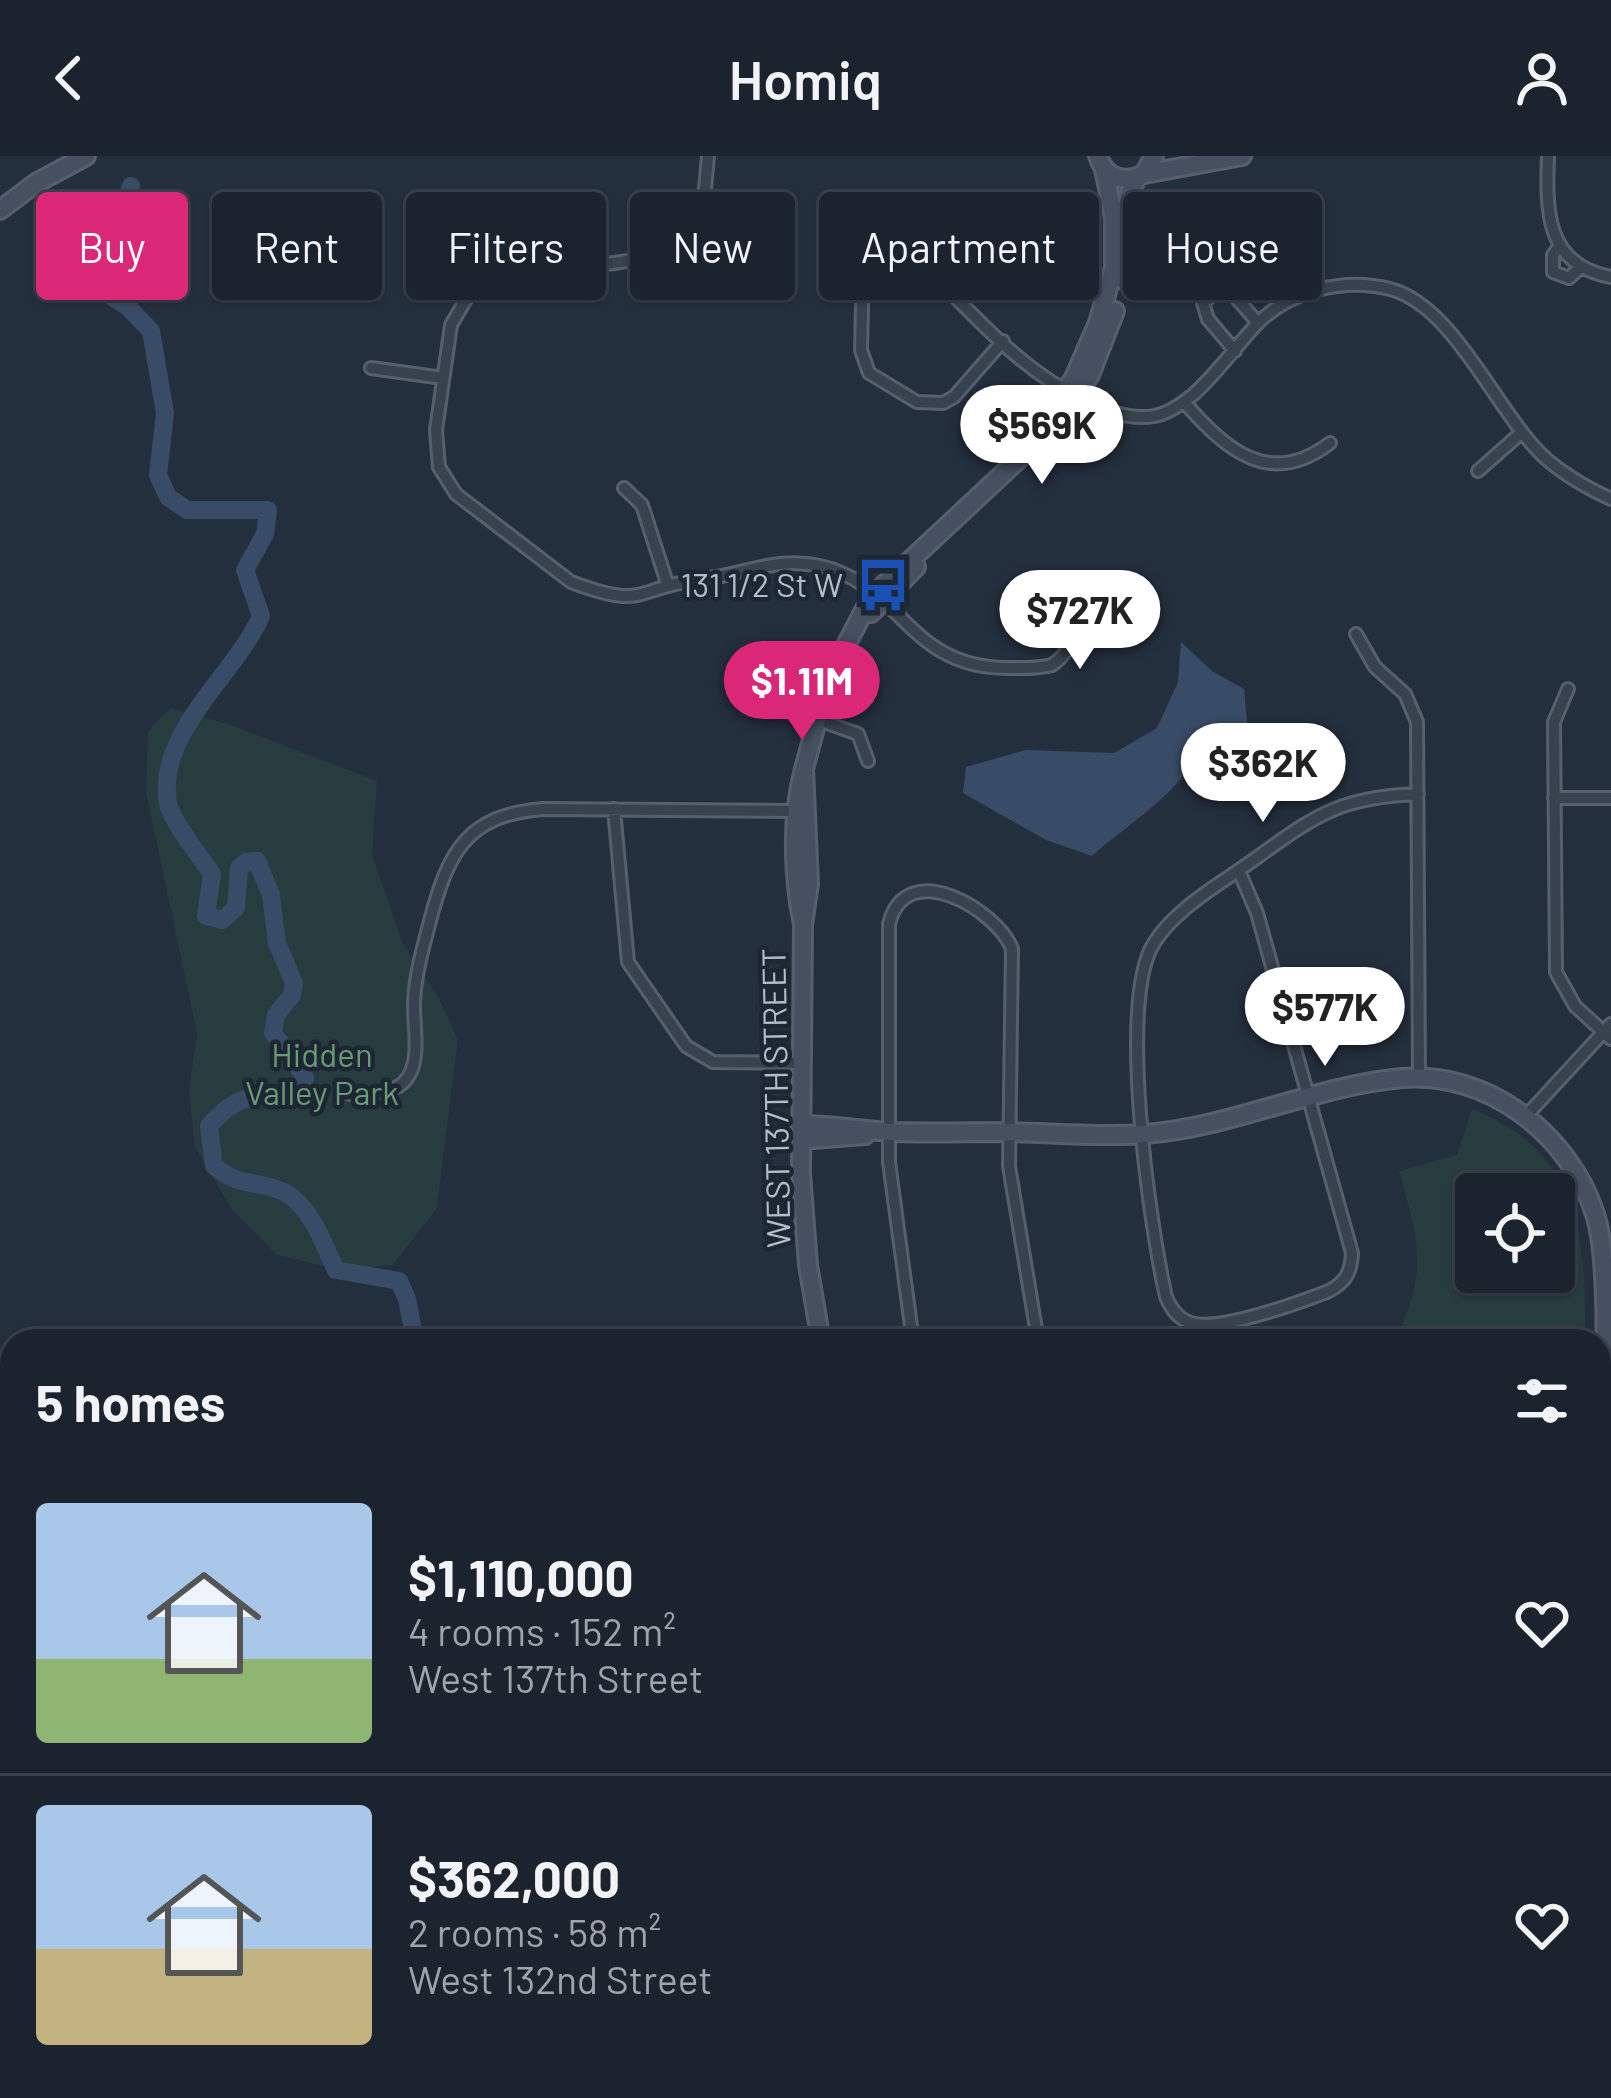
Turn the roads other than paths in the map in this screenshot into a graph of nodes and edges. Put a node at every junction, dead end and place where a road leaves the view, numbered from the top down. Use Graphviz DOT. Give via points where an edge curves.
graph roads {
  1 [pos="86,156"];
  2 [pos="708,156"];
  3 [pos="1154,156"];
  4 [pos="1242,156"];
  5 [pos="1548,156"];
  6 [pos="1097,161"];
  7 [pos="1141,175"];
  8 [pos="704,192"];
  9 [pos="0,210"];
  10 [pos="1560,245"];
  11 [pos="630,261"];
  12 [pos="1581,267"];
  13 [pos="1611,277"];
  14 [pos="1118,279"];
  15 [pos="861,300"];
  16 [pos="961,300"];
  17 [pos="1258,323"];
  18 [pos="1004,341"];
  19 [pos="1235,352"];
  20 [pos="371,368"];
  21 [pos="443,378"];
  22 [pos="1072,394"];
  23 [pos="1184,402"];
  24 [pos="1522,432"];
  25 [pos="1330,443"];
  26 [pos="1478,471"];
  27 [pos="624,488"];
  28 [pos="1611,499"];
  29 [pos="668,586"];
  30 [pos="879,596"];
  31 [pos="1070,612"];
  32 [pos="1355,634"];
  33 [pos="1568,689"];
  34 [pos="816,719"];
  35 [pos="868,761"];
  36 [pos="1418,794"];
  37 [pos="1554,798"];
  38 [pos="1611,798"];
  39 [pos="614,809"];
  40 [pos="802,811"];
  41 [pos="1239,871"];
  42 [pos="1608,1032"];
  43 [pos="800,1064"];
  44 [pos="1419,1078"];
  45 [pos="350,1094"];
  46 [pos="1310,1099"];
  47 [pos="1526,1116"];
  48 [pos="800,1132"];
  49 [pos="887,1132"];
  50 [pos="1009,1132"];
  51 [pos="1141,1134"];
  52 [pos="1604,1214"];
  53 [pos="819,1329"];
  54 [pos="912,1329"];
  55 [pos="1036,1329"];
  56 [pos="1602,1329"];
  1 -- 9 [label="main road"];
  2 -- 8 [label="street"];
  3 -- 7 [label="main road"];
  4 -- 7 [label="main road"];
  5 -- 10 [label="street" via="1547,217"];
  6 -- 7 [label="main road" via="1124,180"];
  6 -- 14 [label="main road" via="1114,218"];
  7 -- 14 [label="main road" via="1126,200 1127,251"];
  10 -- 12 [label="street"];
  10 -- 12 [label="street" via="1553,272 1569,278"];
  11 -- 21 [label="street" via="518,266 471,290 452,325"];
  12 -- 13 [label="street"];
  14 -- 22 [label="main road, WEST 137TH STREET"];
  15 -- 18 [label="street" via="869,374 917,402 954,397"];
  16 -- 18 [label="street"];
  17 -- 19 [label="street"];
  17 -- 19 [label="street" via="1232,293 1217,291 1203,303"];
  17 -- 24 [label="street" via="1299,296 1331,287 1394,290 1447,325"];
  18 -- 22 [label="street"];
  19 -- 23 [label="street"];
  20 -- 21 [label="street"];
  21 -- 29 [label="street" via="439,467 456,494 571,582 624,596"];
  22 -- 23 [label="street" via="1121,416 1156,416"];
  22 -- 30 [label="main road, WEST 137TH STREET" via="1012,481"];
  23 -- 25 [label="street" via="1223,445 1252,459 1292,464"];
  24 -- 26 [label="street"];
  24 -- 28 [label="street" via="1563,472"];
  27 -- 29 [label="street" via="642,505"];
  29 -- 30 [label="street" via="785,562 838,572"];
  30 -- 31 [label="street" via="939,652 982,668 1052,665 1071,648"];
  30 -- 34 [label="main road, WEST 137TH STREET" via="828,680"];
  32 -- 36 [label="street" via="1413,707"];
  33 -- 37 [label="street" via="1554,722"];
  34 -- 35 [label="street" via="858,734"];
  34 -- 40 [label="main road, WEST 137TH STREET"];
  36 -- 41 [label="street" via="1330,809"];
  36 -- 44 [label="street"];
  37 -- 38 [label="street"];
  37 -- 42 [label="street" via="1556,972 1568,996"];
  39 -- 40 [label="street"];
  39 -- 43 [label="street" via="628,962 673,1028 713,1062"];
  39 -- 45 [label="street" via="517,811 461,844 440,882 421,956 410,1075 389,1091"];
  40 -- 43 [label="main road, WEST 137TH STREET" via="809,884"];
  41 -- 46 [label="street"];
  41 -- 51 [label="street" via="1175,917 1144,960"];
  42 -- 47 [label="street"];
  43 -- 48 [label="main road, WEST 137TH STREET"];
  44 -- 46 [label="main road"];
  44 -- 47 [label="main road" via="1480,1091"];
  46 -- 51 [label="main road"];
  46 -- 51 [label="street" via="1352,1253 1349,1274 1311,1298 1214,1324 1187,1322 1166,1297"];
  47 -- 52 [label="main road"];
  48 -- 49 [label="main road"];
  48 -- 53 [label="main road, WEST 137TH STREET"];
  49 -- 50 [label="main road"];
  49 -- 50 [label="street" via="891,914 921,890 970,909 1002,930 1012,949"];
  49 -- 54 [label="street"];
  50 -- 51 [label="main road"];
  50 -- 55 [label="street"];
  52 -- 56 [label="main road"];
}
